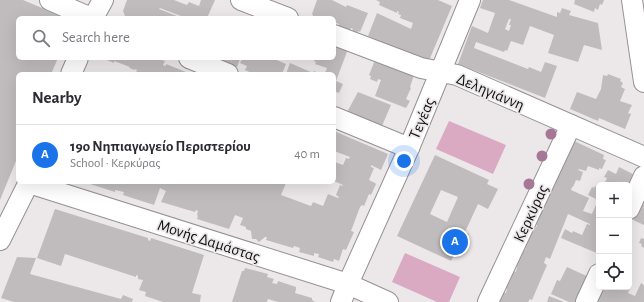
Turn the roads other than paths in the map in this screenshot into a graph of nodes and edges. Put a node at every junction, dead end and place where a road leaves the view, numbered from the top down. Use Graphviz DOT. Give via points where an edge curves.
graph roads {
  1 [pos="50,0"];
  2 [pos="103,0"];
  3 [pos="241,0"];
  4 [pos="470,0"];
  5 [pos="632,0"];
  6 [pos="87,16"];
  7 [pos="93,16"];
  8 [pos="283,16"];
  9 [pos="336,36"];
  10 [pos="77,60"];
  11 [pos="194,60"];
  12 [pos="72,72"];
  13 [pos="223,72"];
  14 [pos="440,72"];
  15 [pos="644,82"];
  16 [pos="336,118"];
  17 [pos="571,125"];
  18 [pos="408,148"];
  19 [pos="644,157"];
  20 [pos="644,176"];
  21 [pos="28,184"];
  22 [pos="32,184"];
  23 [pos="632,202"];
  24 [pos="0,240"];
  25 [pos="596,280"];
  26 [pos="345,293"];
  27 [pos="388,302"];
  28 [pos="488,302"];
  29 [pos="586,302"];
  1 -- 6 [label="street"];
  2 -- 7 [label="street"];
  3 -- 8 [label="street"];
  4 -- 14 [label="street, Τεγέας"];
  5 -- 15 [label="street"];
  9 -- 14 [label="street, Δεληγιάννη" via="421,68"];
  10 -- 12 [label="street"];
  11 -- 13 [label="street"];
  14 -- 17 [label="street, Δεληγιάννη" via="457,76"];
  14 -- 18 [label="street, Τεγέας"];
  16 -- 18 [label="street"];
  17 -- 19 [label="street, Δεληγιάννη"];
  17 -- 28 [label="street, Κερκύρας"];
  18 -- 26 [label="street, Τεγέας"];
  20 -- 23 [label="street"];
  21 -- 24 [label="street"];
  22 -- 26 [label="street, Μονής Δαμάστας"];
  25 -- 29 [label="street"];
  26 -- 27 [label="street, Μονής Δαμάστας"];
}
